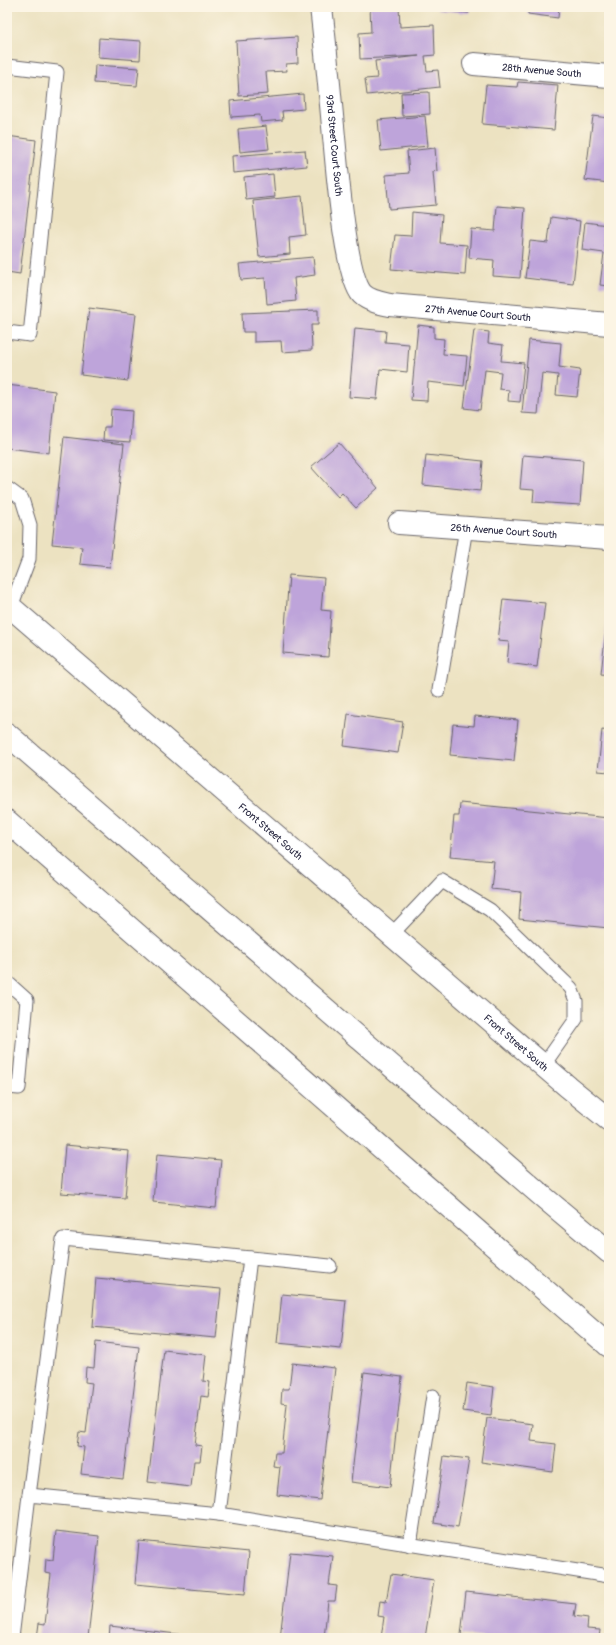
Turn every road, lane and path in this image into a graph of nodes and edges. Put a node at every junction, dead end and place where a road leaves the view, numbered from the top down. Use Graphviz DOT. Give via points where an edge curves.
graph roads {
  1 [pos="321,7"];
  2 [pos="474,64"];
  3 [pos="7,66"];
  4 [pos="609,76"];
  5 [pos="356,283"];
  6 [pos="609,324"];
  7 [pos="7,332"];
  8 [pos="7,488"];
  9 [pos="399,523"];
  10 [pos="466,528"];
  11 [pos="609,538"];
  12 [pos="9,606"];
  13 [pos="439,690"];
  14 [pos="7,734"];
  15 [pos="7,821"];
  16 [pos="391,935"];
  17 [pos="7,982"];
  18 [pos="543,1066"];
  19 [pos="7,1086"];
  20 [pos="609,1120"];
  21 [pos="609,1252"];
  22 [pos="250,1258"];
  23 [pos="330,1266"];
  24 [pos="609,1346"];
  25 [pos="433,1396"];
  26 [pos="29,1495"];
  27 [pos="219,1514"];
  28 [pos="410,1545"];
  29 [pos="609,1576"];
  30 [pos="12,1638"];
  1 -- 5 [label="main road, 93rd Street Court South" via="340,197"];
  2 -- 4 [label="main road, 28th Avenue South"];
  3 -- 7 [label="lane" via="57,72 30,335"];
  5 -- 6 [label="main road, 27th Avenue Court South" via="362,294 370,300 390,305"];
  8 -- 12 [label="lane" via="22,499 30,525 29,559"];
  9 -- 10 [label="main road, 26th Avenue Court South"];
  10 -- 11 [label="main road, 26th Avenue Court South"];
  10 -- 13 [label="lane"];
  12 -- 16 [label="main road, Front Street South"];
  14 -- 21 [label="main road"];
  15 -- 24 [label="main road"];
  16 -- 18 [label="main road, Front Street South"];
  16 -- 18 [label="lane" via="442,882 490,910 571,988 576,1001 576,1019"];
  17 -- 19 [label="lane" via="27,1000 19,1088"];
  18 -- 20 [label="main road, Front Street South"];
  22 -- 23 [label="lane"];
  22 -- 26 [label="lane" via="62,1239"];
  22 -- 27 [label="lane"];
  25 -- 28 [label="lane"];
  26 -- 27 [label="lane"];
  26 -- 30 [label="lane"];
  27 -- 28 [label="lane"];
  28 -- 29 [label="lane"];
}
